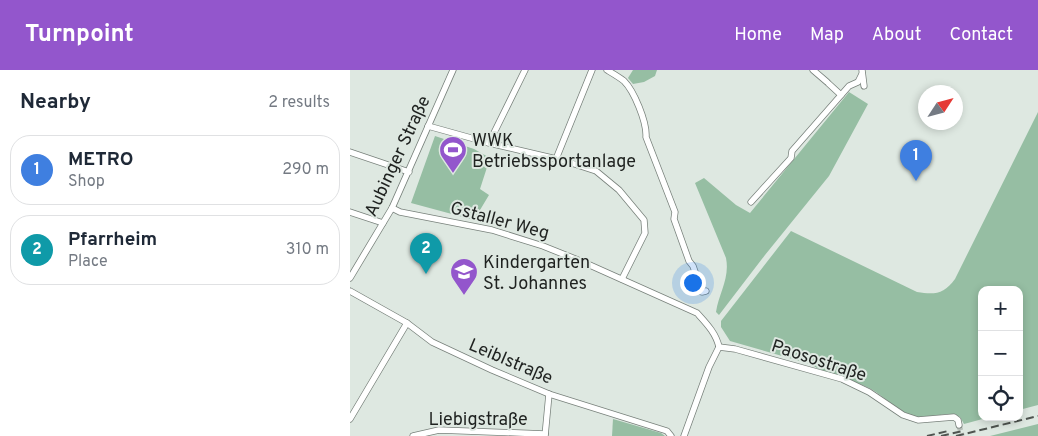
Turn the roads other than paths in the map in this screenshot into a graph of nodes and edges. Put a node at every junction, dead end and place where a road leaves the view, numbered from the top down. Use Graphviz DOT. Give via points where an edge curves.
graph roads {
  1 [pos="453,70"];
  2 [pos="525,70"];
  3 [pos="592,70"];
  4 [pos="607,70"];
  5 [pos="813,70"];
  6 [pos="862,72"];
  7 [pos="864,86"];
  8 [pos="841,94"];
  9 [pos="428,126"];
  10 [pos="489,143"];
  11 [pos="350,152"];
  12 [pos="556,158"];
  13 [pos="409,172"];
  14 [pos="751,202"];
  15 [pos="392,208"];
  16 [pos="350,212"];
  17 [pos="383,223"];
  18 [pos="350,278"];
  19 [pos="622,279"];
  20 [pos="350,291"];
  21 [pos="706,291"];
  22 [pos="407,323"];
  23 [pos="719,347"];
  24 [pos="549,394"];
  25 [pos="350,419"];
  26 [pos="960,425"];
  27 [pos="439,433"];
  28 [pos="545,435"];
  29 [pos="413,436"];
  30 [pos="671,436"];
  31 [pos="684,436"];
  1 -- 9 [label="street, Aubinger Straße"];
  2 -- 10 [label="street"];
  3 -- 12 [label="street"];
  4 -- 21 [label="street" via="623,80 631,90 689,261 702,292"];
  5 -- 8 [label="street"];
  6 -- 7 [label="street"];
  6 -- 8 [label="street" via="858,82"];
  8 -- 14 [label="street"];
  9 -- 10 [label="street"];
  9 -- 13 [label="street, Aubinger Straße"];
  10 -- 12 [label="street"];
  11 -- 13 [label="street"];
  12 -- 19 [label="street" via="596,171 619,190 644,220 645,233"];
  13 -- 15 [label="street, Aubinger Straße"];
  15 -- 17 [label="street, Aubinger Straße"];
  15 -- 19 [label="street, Gstaller Weg" via="492,230 543,246"];
  16 -- 17 [label="street"];
  17 -- 18 [label="street, Aubinger Straße"];
  19 -- 23 [label="street, Gstaller Weg" via="697,313"];
  20 -- 22 [label="street, Leiblstraße"];
  22 -- 24 [label="street, Leiblstraße" via="432,342"];
  22 -- 25 [label="street"];
  23 -- 26 [label="street, Paosostraße" via="842,379 918,420 954,417"];
  23 -- 31 [label="street"];
  24 -- 28 [label="street"];
  24 -- 30 [label="street, Leiblstraße" via="667,431"];
  27 -- 28 [label="street, Liebigstraße"];
  27 -- 29 [label="street, Liebigstraße"];
}
